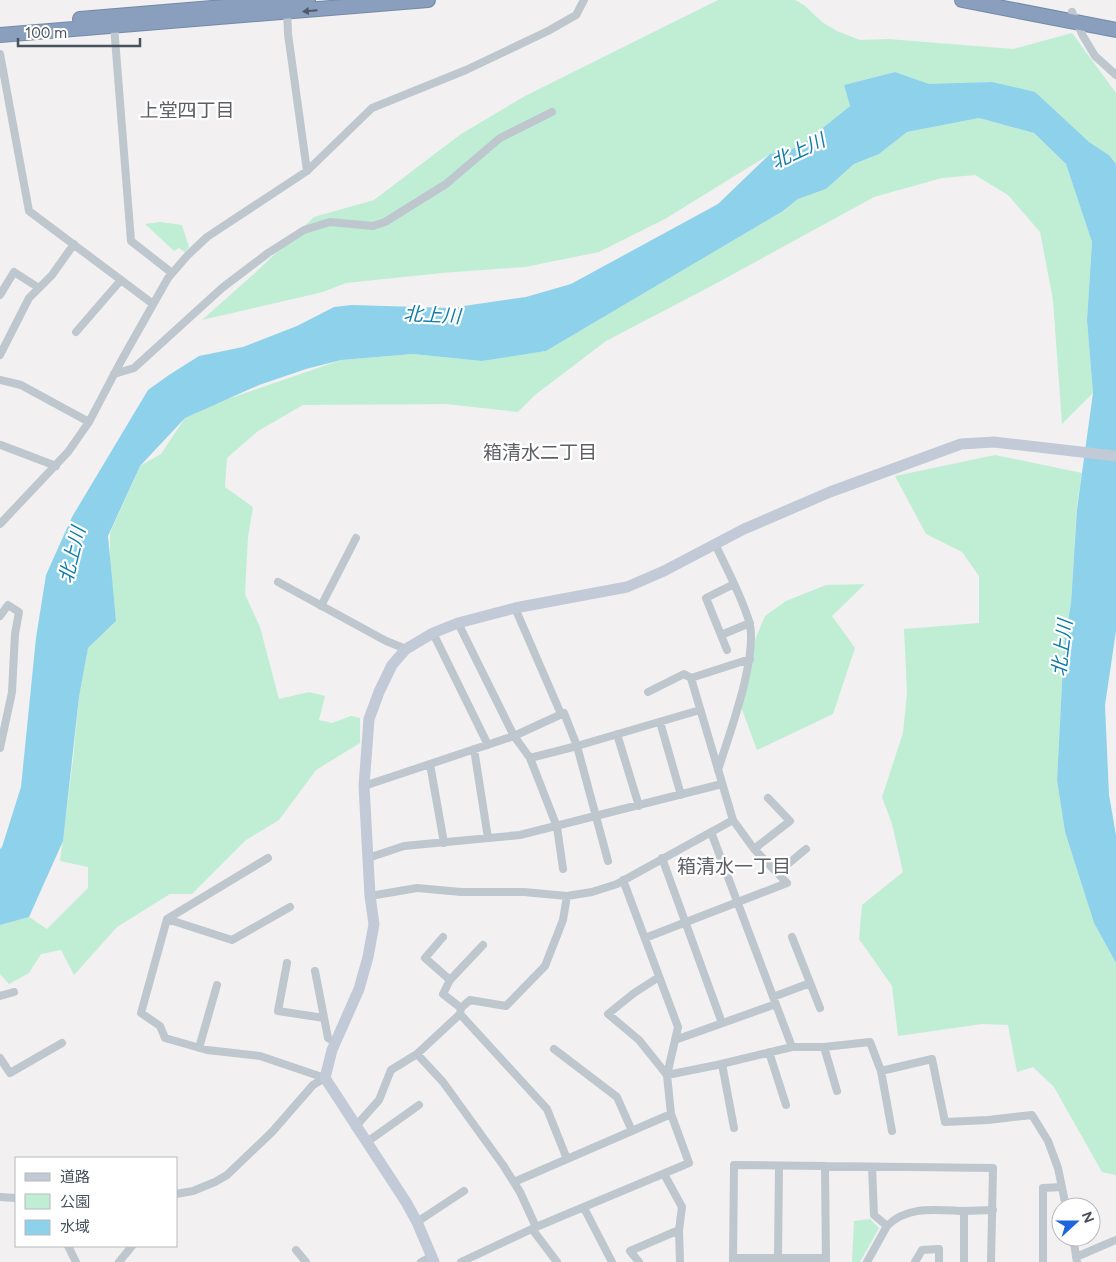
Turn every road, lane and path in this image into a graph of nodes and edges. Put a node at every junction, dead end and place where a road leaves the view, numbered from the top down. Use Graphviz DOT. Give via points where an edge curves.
graph roads {
  1 [pos="308,0"];
  2 [pos="428,0"];
  3 [pos="584,0"];
  4 [pos="962,0"];
  5 [pos="1013,0"];
  6 [pos="287,7"];
  7 [pos="1074,17"];
  8 [pos="1116,21"];
  9 [pos="0,26"];
  10 [pos="114,26"];
  11 [pos="1116,30"];
  12 [pos="0,35"];
  13 [pos="0,54"];
  14 [pos="1116,75"];
  15 [pos="552,112"];
  16 [pos="306,170"];
  17 [pos="74,244"];
  18 [pos="172,273"];
  19 [pos="121,280"];
  20 [pos="39,288"];
  21 [pos="0,295"];
  22 [pos="153,304"];
  23 [pos="76,332"];
  24 [pos="0,355"];
  25 [pos="114,374"];
  26 [pos="0,380"];
  27 [pos="89,422"];
  28 [pos="0,445"];
  29 [pos="1116,456"];
  30 [pos="56,466"];
  31 [pos="0,524"];
  32 [pos="356,538"];
  33 [pos="715,544"];
  34 [pos="278,582"];
  35 [pos="734,584"];
  36 [pos="321,606"];
  37 [pos="515,608"];
  38 [pos="0,616"];
  39 [pos="458,623"];
  40 [pos="750,623"];
  41 [pos="433,633"];
  42 [pos="721,635"];
  43 [pos="406,649"];
  44 [pos="727,650"];
  45 [pos="750,659"];
  46 [pos="691,678"];
  47 [pos="648,692"];
  48 [pos="700,710"];
  49 [pos="561,714"];
  50 [pos="660,722"];
  51 [pos="617,734"];
  52 [pos="2,735"];
  53 [pos="514,736"];
  54 [pos="488,745"];
  55 [pos="577,746"];
  56 [pos="0,748"];
  57 [pos="474,749"];
  58 [pos="530,758"];
  59 [pos="430,764"];
  60 [pos="718,770"];
  61 [pos="722,784"];
  62 [pos="364,786"];
  63 [pos="680,795"];
  64 [pos="768,798"];
  65 [pos="639,806"];
  66 [pos="596,817"];
  67 [pos="733,820"];
  68 [pos="556,827"];
  69 [pos="710,832"];
  70 [pos="488,838"];
  71 [pos="444,843"];
  72 [pos="754,849"];
  73 [pos="806,849"];
  74 [pos="268,858"];
  75 [pos="368,858"];
  76 [pos="662,858"];
  77 [pos="608,862"];
  78 [pos="563,869"];
  79 [pos="777,873"];
  80 [pos="623,880"];
  81 [pos="370,896"];
  82 [pos="567,896"];
  83 [pos="737,903"];
  84 [pos="290,907"];
  85 [pos="167,920"];
  86 [pos="686,922"];
  87 [pos="443,937"];
  88 [pos="792,937"];
  89 [pos="645,938"];
  90 [pos="483,945"];
  91 [pos="287,963"];
  92 [pos="315,971"];
  93 [pos="659,977"];
  94 [pos="450,980"];
  95 [pos="810,983"];
  96 [pos="217,985"];
  97 [pos="14,992"];
  98 [pos="0,996"];
  99 [pos="774,1000"];
  100 [pos="820,1008"];
  101 [pos="461,1011"];
  102 [pos="324,1018"];
  103 [pos="722,1023"];
  104 [pos="675,1040"];
  105 [pos="336,1042"];
  106 [pos="62,1043"];
  107 [pos="792,1047"];
  108 [pos="824,1047"];
  109 [pos="199,1048"];
  110 [pos="554,1049"];
  111 [pos="769,1052"];
  112 [pos="417,1054"];
  113 [pos="0,1058"];
  114 [pos="722,1064"];
  115 [pos="880,1071"];
  116 [pos="667,1074"];
  117 [pos="324,1078"];
  118 [pos="837,1090"];
  119 [pos="419,1105"];
  120 [pos="786,1105"];
  121 [pos="672,1114"];
  122 [pos="356,1127"];
  123 [pos="734,1128"];
  124 [pos="632,1131"];
  125 [pos="892,1131"];
  126 [pos="366,1142"];
  127 [pos="567,1159"];
  128 [pos="779,1166"];
  129 [pos="825,1166"];
  130 [pos="872,1167"];
  131 [pos="664,1174"];
  132 [pos="514,1182"];
  133 [pos="1062,1187"];
  134 [pos="464,1191"];
  135 [pos="178,1194"];
  136 [pos="0,1197"];
  137 [pos="1064,1197"];
  138 [pos="15,1198"];
  139 [pos="584,1208"];
  140 [pos="993,1210"];
  141 [pos="964,1211"];
  142 [pos="417,1222"];
  143 [pos="887,1226"];
  144 [pos="534,1228"];
  145 [pos="680,1230"];
  146 [pos="1116,1242"];
  147 [pos="68,1247"];
  148 [pos="131,1247"];
  149 [pos="296,1250"];
  150 [pos="778,1258"];
  151 [pos="433,1259"];
  152 [pos="1077,1259"];
  153 [pos="733,1260"];
  154 [pos="826,1260"];
  155 [pos="76,1262"];
  156 [pos="119,1262"];
  157 [pos="306,1262"];
  158 [pos="420,1262"];
  159 [pos="461,1262"];
  160 [pos="557,1262"];
  161 [pos="612,1262"];
  162 [pos="639,1262"];
  163 [pos="680,1262"];
  164 [pos="867,1262"];
  165 [pos="915,1262"];
  166 [pos="939,1262"];
  167 [pos="964,1262"];
  168 [pos="991,1262"];
  169 [pos="1043,1262"];
  1 -- 6 [label="highway"];
  2 -- 6 [label="highway, one-way"];
  3 -- 16 [label="street" via="576,14 548,31 466,70 372,108"];
  4 -- 7 [label="highway"];
  5 -- 7 [label="highway"];
  6 -- 9 [label="highway"];
  6 -- 10 [label="highway"];
  6 -- 16 [label="street"];
  7 -- 8 [label="highway"];
  7 -- 11 [label="highway"];
  7 -- 14 [label="street" via="1095,56"];
  10 -- 12 [label="highway"];
  10 -- 18 [label="street" via="131,241"];
  13 -- 17 [label="street" via="29,211"];
  15 -- 25 [label="street" via="500,138 446,184 385,222 373,226 330,222 304,230 222,288 134,368"];
  16 -- 18 [label="street" via="207,237"];
  17 -- 19 [label="street"];
  17 -- 20 [label="street"];
  18 -- 22 [label="street"];
  19 -- 22 [label="street"];
  19 -- 23 [label="street"];
  20 -- 21 [label="street" via="14,272"];
  20 -- 24 [label="street" via="29,298"];
  22 -- 25 [label="street"];
  25 -- 27 [label="street"];
  26 -- 27 [label="street" via="21,385"];
  27 -- 30 [label="street"];
  28 -- 30 [label="street"];
  29 -- 33 [label="street" via="994,442 961,444 830,492"];
  30 -- 31 [label="street"];
  32 -- 36 [label="street"];
  33 -- 35 [label="street"];
  33 -- 37 [label="street" via="627,587"];
  34 -- 36 [label="street"];
  35 -- 40 [label="street"];
  35 -- 42 [label="street" via="706,598"];
  36 -- 43 [label="street"];
  37 -- 39 [label="street"];
  37 -- 49 [label="street"];
  38 -- 52 [label="street" via="8,605 19,612 12,692"];
  39 -- 41 [label="street"];
  39 -- 53 [label="street"];
  40 -- 42 [label="street"];
  40 -- 45 [label="street"];
  41 -- 43 [label="street"];
  41 -- 54 [label="street"];
  42 -- 44 [label="street"];
  43 -- 62 [label="street" via="392,665 369,719"];
  45 -- 46 [label="street"];
  45 -- 60 [label="street"];
  46 -- 47 [label="street" via="684,674"];
  46 -- 48 [label="street"];
  48 -- 50 [label="street"];
  48 -- 60 [label="street"];
  49 -- 53 [label="street"];
  49 -- 55 [label="street" via="564,712"];
  50 -- 51 [label="street"];
  50 -- 63 [label="street"];
  51 -- 55 [label="street"];
  51 -- 65 [label="street"];
  52 -- 56 [label="street"];
  53 -- 54 [label="street"];
  53 -- 58 [label="street"];
  54 -- 57 [label="street"];
  55 -- 58 [label="street"];
  55 -- 66 [label="street"];
  57 -- 59 [label="street"];
  57 -- 70 [label="street"];
  58 -- 68 [label="street"];
  59 -- 62 [label="street"];
  59 -- 71 [label="street"];
  60 -- 61 [label="street"];
  61 -- 63 [label="street"];
  61 -- 67 [label="street"];
  62 -- 75 [label="street"];
  63 -- 65 [label="street"];
  64 -- 72 [label="street" via="790,821"];
  65 -- 66 [label="street"];
  66 -- 68 [label="street"];
  66 -- 77 [label="street"];
  67 -- 69 [label="street"];
  67 -- 72 [label="street"];
  68 -- 70 [label="street"];
  68 -- 78 [label="street"];
  69 -- 76 [label="street"];
  69 -- 83 [label="street"];
  70 -- 71 [label="street"];
  71 -- 75 [label="street" via="404,846"];
  72 -- 79 [label="street"];
  73 -- 79 [label="street"];
  74 -- 85 [label="street"];
  75 -- 81 [label="street"];
  76 -- 80 [label="street"];
  76 -- 86 [label="street"];
  79 -- 83 [label="street" via="787,884"];
  80 -- 82 [label="street" via="592,892"];
  80 -- 89 [label="street"];
  81 -- 82 [label="street" via="417,888"];
  81 -- 105 [label="street" via="374,924 368,958 359,989"];
  82 -- 101 [label="street" via="563,920 545,966 506,1006 470,1000"];
  83 -- 86 [label="street"];
  83 -- 99 [label="street"];
  84 -- 85 [label="street" via="232,940"];
  85 -- 109 [label="street" via="141,1013 160,1026 166,1038"];
  86 -- 89 [label="street"];
  86 -- 103 [label="street"];
  87 -- 94 [label="street" via="425,958"];
  88 -- 95 [label="street"];
  89 -- 93 [label="street"];
  90 -- 94 [label="street"];
  91 -- 102 [label="street" via="278,1010"];
  92 -- 102 [label="street"];
  93 -- 104 [label="street" via="678,1027"];
  93 -- 116 [label="street" via="608,1014 639,1040"];
  94 -- 101 [label="street" via="443,994"];
  95 -- 99 [label="street"];
  95 -- 100 [label="street"];
  96 -- 109 [label="street"];
  97 -- 98 [label="street"];
  99 -- 103 [label="street"];
  99 -- 107 [label="street"];
  101 -- 112 [label="street"];
  101 -- 127 [label="street" via="547,1109"];
  102 -- 105 [label="street" via="328,1038"];
  103 -- 104 [label="street"];
  104 -- 116 [label="street"];
  105 -- 117 [label="street"];
  106 -- 113 [label="street" via="10,1073"];
  107 -- 108 [label="street"];
  107 -- 111 [label="street"];
  108 -- 115 [label="street" via="870,1042"];
  108 -- 118 [label="street"];
  109 -- 117 [label="street" via="260,1056"];
  110 -- 124 [label="street" via="616,1098"];
  111 -- 114 [label="street"];
  111 -- 120 [label="street"];
  112 -- 122 [label="street" via="391,1070 379,1100"];
  112 -- 132 [label="street" via="443,1082"];
  114 -- 116 [label="street"];
  114 -- 123 [label="street"];
  115 -- 125 [label="street"];
  115 -- 133 [label="street" via="932,1059 945,1122 1032,1115 1048,1141"];
  116 -- 121 [label="street"];
  117 -- 122 [label="street"];
  117 -- 135 [label="street" via="313,1085 272,1132 227,1175 193,1191"];
  119 -- 126 [label="street"];
  121 -- 124 [label="street"];
  121 -- 131 [label="street" via="690,1163"];
  122 -- 126 [label="street"];
  124 -- 127 [label="street"];
  126 -- 142 [label="street"];
  127 -- 132 [label="street"];
  128 -- 129 [label="street"];
  128 -- 150 [label="street"];
  128 -- 153 [label="street" via="734,1166"];
  129 -- 130 [label="street"];
  129 -- 154 [label="street"];
  130 -- 140 [label="street" via="993,1168"];
  130 -- 143 [label="street" via="874,1215"];
  131 -- 139 [label="street"];
  131 -- 145 [label="street" via="682,1207"];
  132 -- 144 [label="street"];
  133 -- 137 [label="street"];
  133 -- 169 [label="street" via="1044,1188"];
  134 -- 142 [label="street"];
  136 -- 138 [label="street"];
  139 -- 144 [label="street"];
  139 -- 161 [label="street"];
  140 -- 141 [label="street"];
  140 -- 168 [label="street"];
  141 -- 143 [label="street" via="908,1212"];
  141 -- 167 [label="street"];
  142 -- 151 [label="street"];
  143 -- 164 [label="street"];
  144 -- 159 [label="street"];
  144 -- 160 [label="street"];
  145 -- 162 [label="street" via="630,1251"];
  145 -- 163 [label="street"];
  146 -- 152 [label="street"];
  147 -- 155 [label="street"];
  148 -- 156 [label="street"];
  149 -- 157 [label="street"];
  150 -- 153 [label="street"];
  150 -- 154 [label="street"];
  151 -- 158 [label="street"];
  165 -- 166 [label="street" via="922,1250 939,1249"];
}
